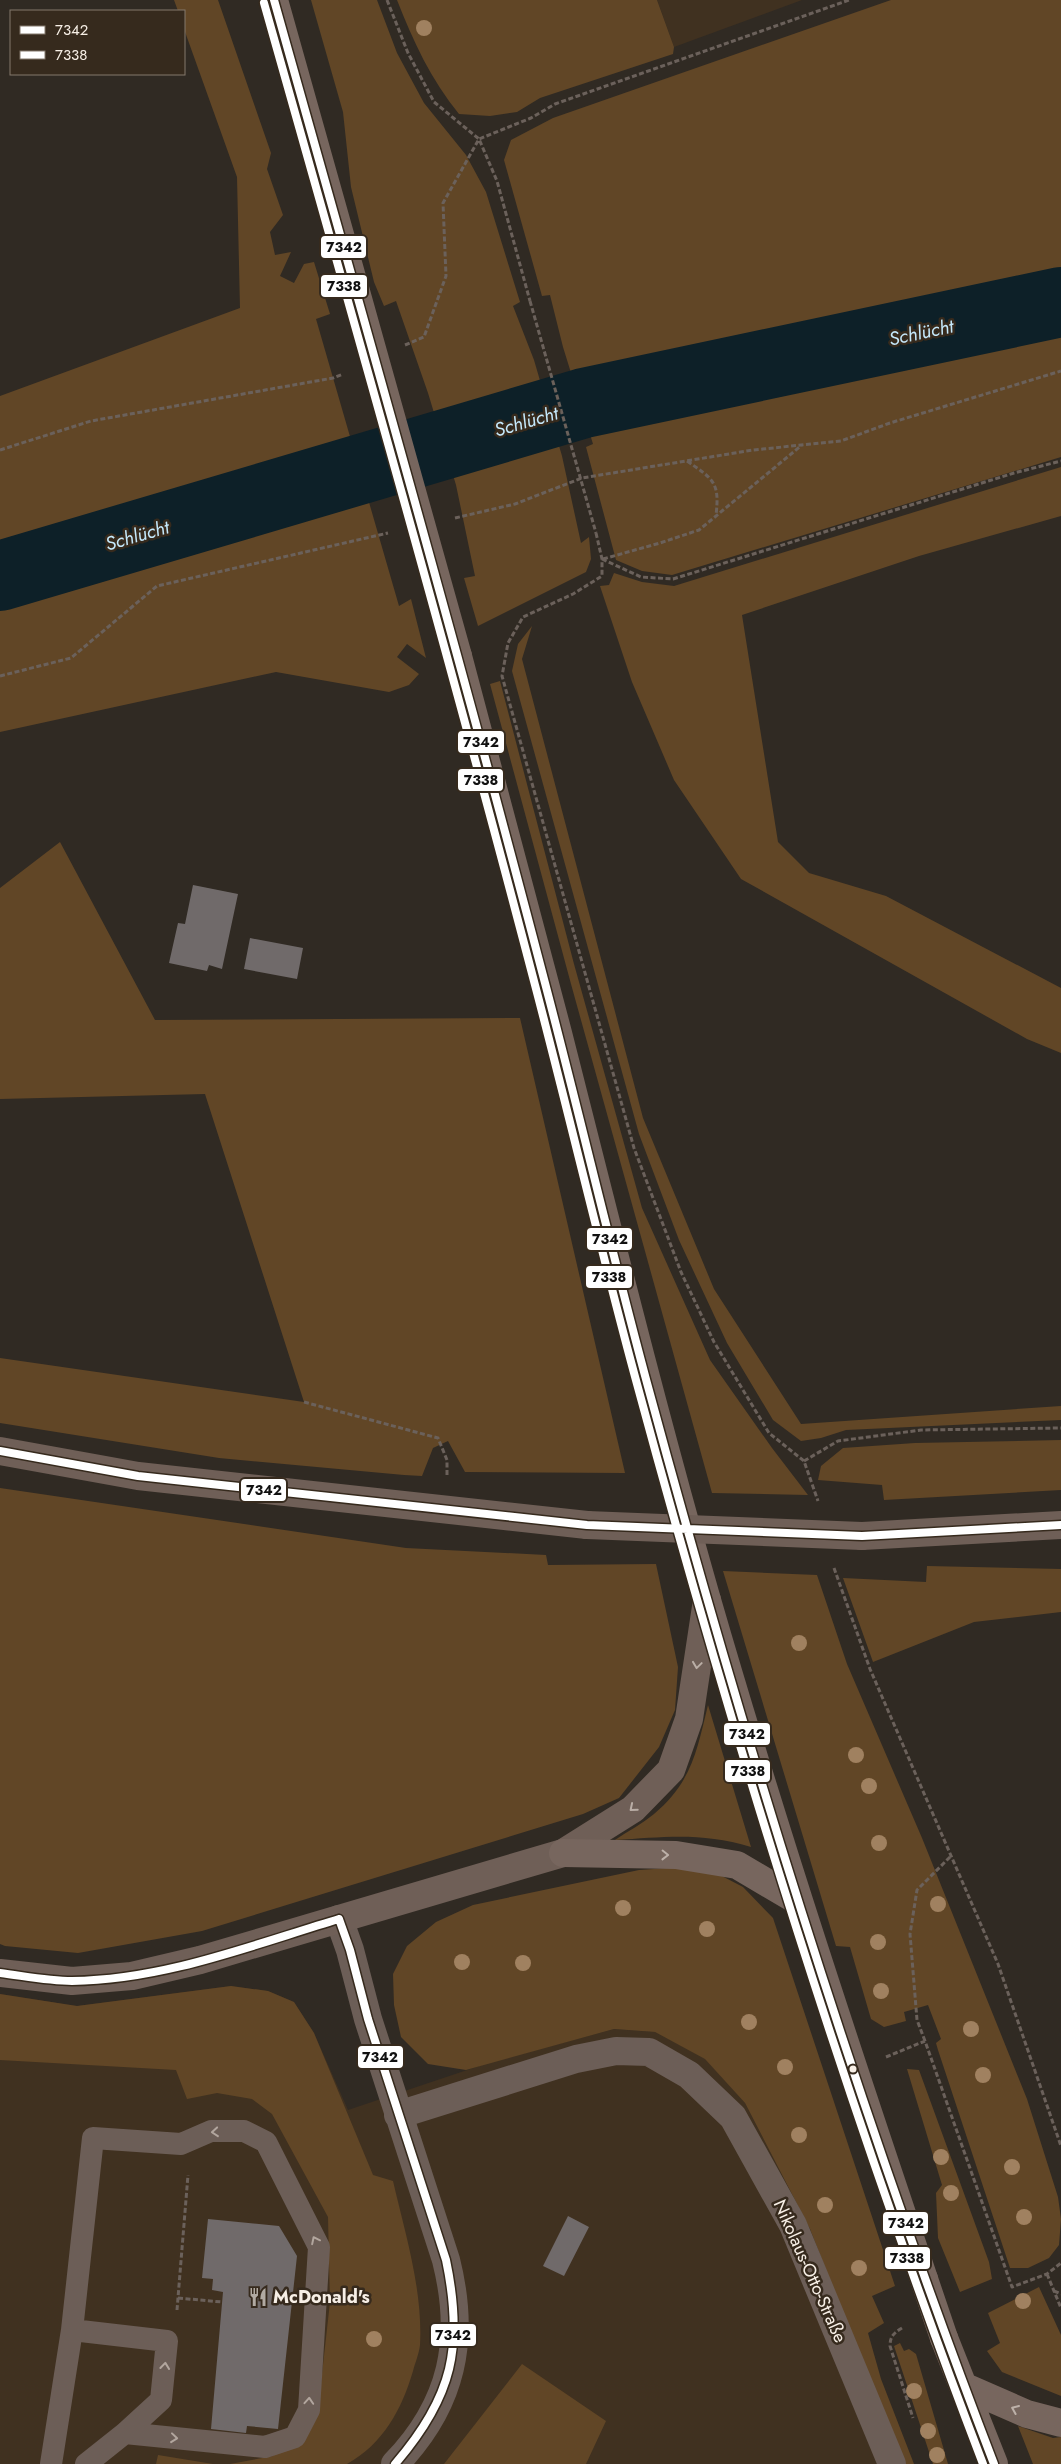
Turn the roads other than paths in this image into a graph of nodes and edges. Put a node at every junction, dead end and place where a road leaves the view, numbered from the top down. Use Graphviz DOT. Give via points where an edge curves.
graph roads {
  1 [pos="274,0"];
  2 [pos="0,1451"];
  3 [pos="1061,1525"];
  4 [pos="707,1600"];
  5 [pos="563,1853"];
  6 [pos="798,1901"];
  7 [pos="339,1919"];
  8 [pos="0,1974"];
  9 [pos="398,2115"];
  10 [pos="72,2330"];
  11 [pos="963,2386"];
  12 [pos="1061,2423"];
  13 [pos="125,2433"];
  14 [pos="52,2464"];
  15 [pos="86,2464"];
  16 [pos="395,2464"];
  17 [pos="892,2464"];
  18 [pos="994,2464"];
  1 -- 4 [label="main road, bridge" via="458,656 645,1375"];
  2 -- 3 [label="main road, bridge" via="138,1476 588,1525 862,1536"];
  4 -- 5 [label="main road, one-way" via="689,1719 671,1770 633,1809"];
  4 -- 6 [label="main road"];
  5 -- 6 [label="main road, one-way" via="676,1856 738,1865"];
  5 -- 7 [label="main road"];
  6 -- 11 [label="main road, bridge" via="852,2069"];
  7 -- 8 [label="main road" via="200,1960 132,1976 72,1981"];
  7 -- 9 [label="street"];
  9 -- 16 [label="street" via="446,2260 456,2315 450,2371 441,2398 412,2447"];
  9 -- 17 [label="street, Nikolaus-Otto-Straße" via="576,2059 616,2051 649,2052 689,2075 733,2117 793,2225"];
  13 -- 10 [label="lane, one-way" via="161,2400 168,2341"];
  13 -- 10 [label="lane, one-way" via="264,2447 295,2437 309,2410 318,2247 266,2142 244,2131 211,2131 186,2142 93,2138"];
  10 -- 14 [label="lane"];
  12 -- 11 [label="main road, one-way" via="1027,2414"];
  11 -- 18 [label="main road"];
  13 -- 15 [label="lane"];
}
